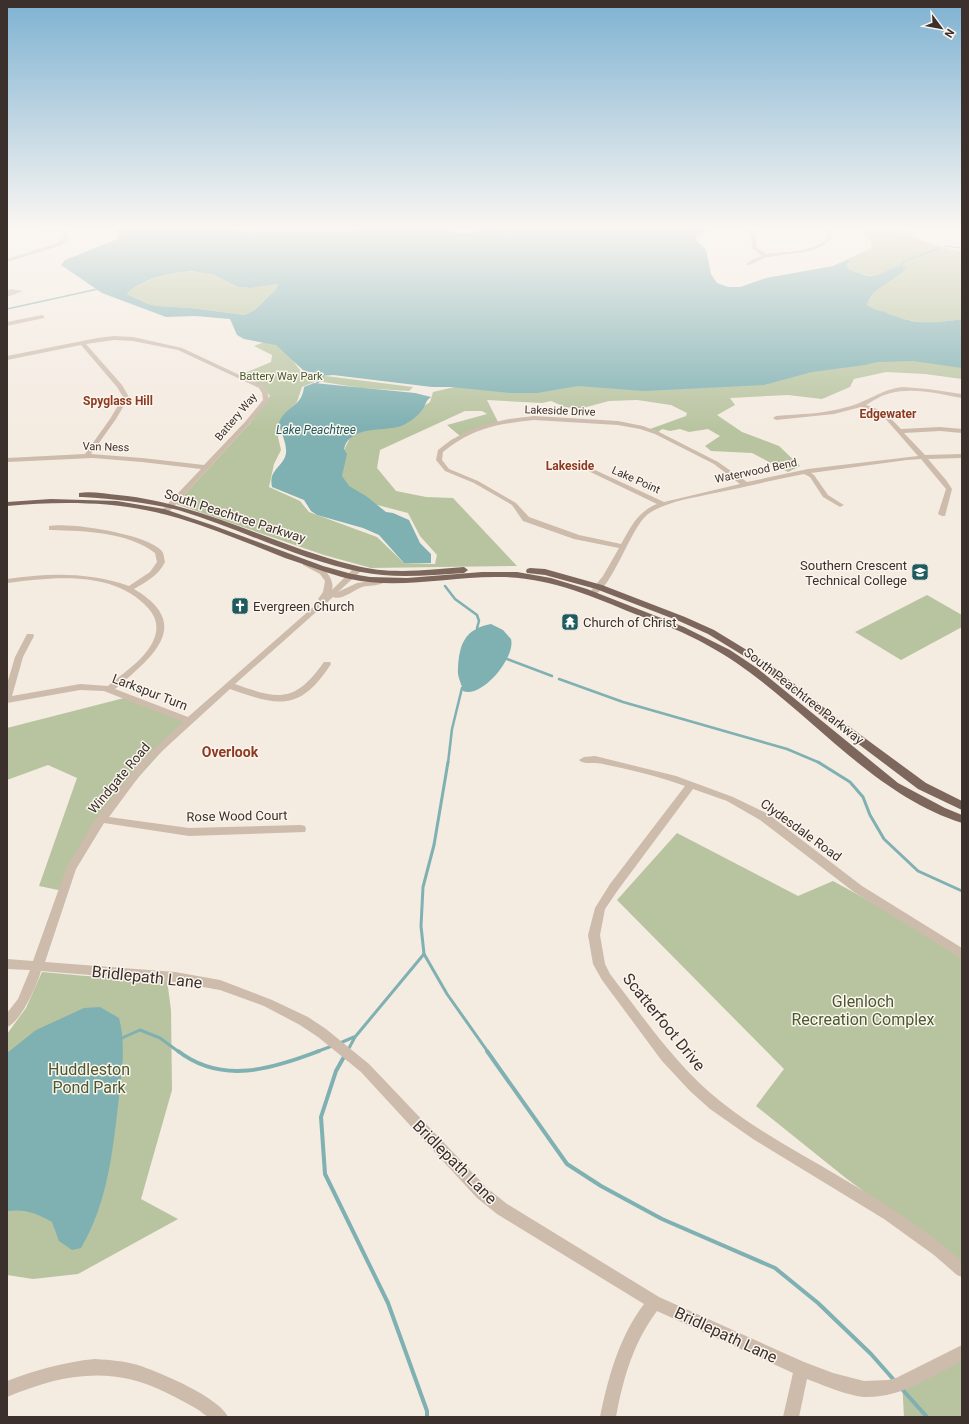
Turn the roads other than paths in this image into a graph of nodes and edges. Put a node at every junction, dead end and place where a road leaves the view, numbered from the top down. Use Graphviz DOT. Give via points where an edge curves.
graph roads {
  1 [pos="42,317"];
  2 [pos="7,324"];
  3 [pos="82,343"];
  4 [pos="7,358"];
  5 [pos="962,396"];
  6 [pos="861,405"];
  7 [pos="776,418"];
  8 [pos="901,431"];
  9 [pos="962,431"];
  10 [pos="87,456"];
  11 [pos="962,456"];
  12 [pos="924,457"];
  13 [pos="7,460"];
  14 [pos="580,465"];
  15 [pos="205,467"];
  16 [pos="805,472"];
  17 [pos="745,484"];
  18 [pos="7,498"];
  19 [pos="7,504"];
  20 [pos="663,504"];
  21 [pos="840,505"];
  22 [pos="167,509"];
  23 [pos="942,514"];
  24 [pos="52,528"];
  25 [pos="624,547"];
  26 [pos="300,560"];
  27 [pos="358,569"];
  28 [pos="483,572"];
  29 [pos="352,576"];
  30 [pos="7,581"];
  31 [pos="383,581"];
  32 [pos="129,589"];
  33 [pos="596,590"];
  34 [pos="306,618"];
  35 [pos="30,636"];
  36 [pos="327,664"];
  37 [pos="229,685"];
  38 [pos="110,690"];
  39 [pos="7,700"];
  40 [pos="189,721"];
  41 [pos="584,760"];
  42 [pos="691,785"];
  43 [pos="962,806"];
  44 [pos="101,819"];
  45 [pos="962,819"];
  46 [pos="301,829"];
  47 [pos="962,954"];
  48 [pos="7,964"];
  49 [pos="37,967"];
  50 [pos="7,1022"];
  51 [pos="962,1270"];
  52 [pos="654,1302"];
  53 [pos="962,1353"];
  54 [pos="801,1369"];
  55 [pos="7,1389"];
  56 [pos="220,1417"];
  57 [pos="608,1417"];
  58 [pos="791,1417"];
  1 -- 2 [label="street"];
  3 -- 4 [label="street, Battery Way"];
  3 -- 10 [label="street" via="120,386 126,397"];
  3 -- 15 [label="street, Battery Way" via="124,338 175,347 261,387 266,400"];
  5 -- 6 [label="street" via="897,390 879,395"];
  6 -- 7 [label="street" via="843,411"];
  6 -- 8 [label="street" via="886,416"];
  8 -- 9 [label="street"];
  8 -- 12 [label="street"];
  10 -- 13 [label="street, Van Ness"];
  10 -- 15 [label="street, Van Ness" via="146,459"];
  11 -- 12 [label="street, Waterwood Bend"];
  12 -- 16 [label="street, Waterwood Bend"];
  12 -- 23 [label="street" via="948,486"];
  14 -- 20 [label="street, Lake Point"];
  15 -- 22 [label="street, Battery Way"];
  16 -- 17 [label="street, Waterwood Bend"];
  16 -- 21 [label="street" via="812,476 825,496"];
  17 -- 20 [label="street, Waterwood Bend"];
  17 -- 25 [label="street, Lakeside Drive" via="716,463 657,433 618,423 534,418 509,421 472,431 440,451 438,460 445,468 514,504 526,519 577,537"];
  18 -- 22 [label="main road, South Peachtree Parkway" via="46,494 97,495 123,498"];
  19 -- 22 [label="main road, South Peachtree Parkway" via="71,501"];
  20 -- 25 [label="street, Waterwood Bend" via="643,515 634,526"];
  22 -- 26 [label="main road, South Peachtree Parkway"];
  22 -- 27 [label="main road, South Peachtree Parkway"];
  24 -- 32 [label="street" via="98,531 155,546 162,556 162,563"];
  25 -- 33 [label="street, Waterwood Bend"];
  26 -- 29 [label="main road, South Peachtree Parkway"];
  26 -- 34 [label="street" via="324,574 330,584 328,592"];
  27 -- 28 [label="main road, South Peachtree Parkway" via="384,572"];
  27 -- 29 [label="street, Windgate Road"];
  28 -- 31 [label="main road, South Peachtree Parkway"];
  28 -- 33 [label="main road, South Peachtree Parkway" via="531,576"];
  29 -- 31 [label="main road, South Peachtree Parkway"];
  29 -- 34 [label="street, Windgate Road"];
  30 -- 32 [label="street" via="72,576"];
  31 -- 34 [label="street" via="341,592"];
  32 -- 38 [label="street" via="152,606 159,618 161,631 157,642 144,659"];
  33 -- 43 [label="main road, South Peachtree Parkway" via="682,619 738,647 765,664 828,716 916,782"];
  33 -- 45 [label="main road, South Peachtree Parkway" via="730,654 762,677 894,786"];
  34 -- 37 [label="street, Windgate Road"];
  35 -- 39 [label="street" via="19,657"];
  36 -- 37 [label="street" via="305,690 283,699 266,698"];
  37 -- 40 [label="street, Windgate Road"];
  38 -- 39 [label="street, Larkspur Turn" via="80,687"];
  38 -- 40 [label="street, Larkspur Turn"];
  40 -- 44 [label="street, Windgate Road" via="146,761"];
  41 -- 42 [label="street, Clydesdale Road" via="595,759 624,765"];
  42 -- 47 [label="street, Clydesdale Road" via="730,799 764,817 858,889"];
  42 -- 51 [label="street, Scatterfoot Drive" via="600,908 594,935 599,964 606,978 665,1055 708,1100 792,1157 898,1220"];
  44 -- 46 [label="street, Rose Wood Court" via="189,832"];
  44 -- 49 [label="street, Windgate Road" via="71,869"];
  48 -- 49 [label="street, Bridlepath Lane"];
  49 -- 50 [label="street, Windgate Road" via="22,1002"];
  49 -- 52 [label="street, Bridlepath Lane" via="169,976 220,985 256,997 304,1021 365,1068 482,1193 520,1221"];
  52 -- 54 [label="street, Bridlepath Lane"];
  52 -- 57 [label="street" via="630,1343 616,1380"];
  53 -- 54 [label="street, Bridlepath Lane" via="888,1388 864,1389 833,1382"];
  54 -- 58 [label="street"];
  55 -- 56 [label="street" via="72,1368 116,1368 164,1382 199,1401"];
}
